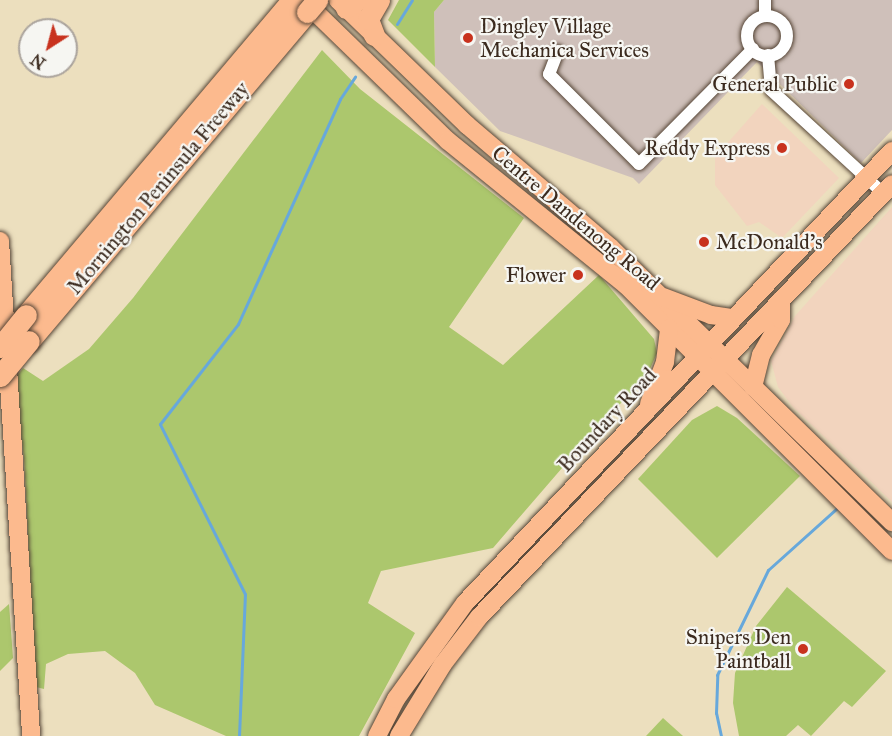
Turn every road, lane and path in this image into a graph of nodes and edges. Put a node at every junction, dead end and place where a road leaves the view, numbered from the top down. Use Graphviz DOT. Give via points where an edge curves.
graph roads {
  1 [pos="379,0"];
  2 [pos="765,0"];
  3 [pos="347,3"];
  4 [pos="306,4"];
  5 [pos="765,16"];
  6 [pos="374,35"];
  7 [pos="753,50"];
  8 [pos="558,51"];
  9 [pos="768,56"];
  10 [pos="892,151"];
  11 [pos="865,180"];
  12 [pos="884,192"];
  13 [pos="839,207"];
  14 [pos="0,241"];
  15 [pos="660,297"];
  16 [pos="781,300"];
  17 [pos="733,318"];
  18 [pos="675,326"];
  19 [pos="0,347"];
  20 [pos="703,351"];
  21 [pos="719,366"];
  22 [pos="0,376"];
  23 [pos="753,387"];
  24 [pos="648,409"];
  25 [pos="892,522"];
  26 [pos="892,551"];
  27 [pos="31,736"];
  28 [pos="377,736"];
  29 [pos="399,736"];
  1 -- 6 [label="highway" via="368,21"];
  2 -- 5 [label="street"];
  3 -- 4 [label="main road" via="331,11"];
  3 -- 6 [label="main road, Centre Dandenong Road"];
  4 -- 18 [label="main road, Centre Dandenong Road" via="448,141"];
  4 -- 19 [label="highway, Mornington Peninsula Freeway, bridge"];
  4 -- 22 [label="highway, Mornington Peninsula Freeway, bridge"];
  5 -- 7 [label="street" via="748,30"];
  5 -- 9 [label="street" via="783,24 787,37 781,50"];
  6 -- 15 [label="main road, Centre Dandenong Road" via="467,125 576,216"];
  7 -- 8 [label="street" via="639,164 549,74"];
  7 -- 9 [label="street"];
  9 -- 11 [label="street" via="771,90"];
  10 -- 11 [label="main road, Boundary Road"];
  11 -- 12 [label="street"];
  11 -- 13 [label="main road, Boundary Road"];
  12 -- 13 [label="main road"];
  12 -- 16 [label="main road, Boundary Road"];
  13 -- 17 [label="main road, Boundary Road"];
  14 -- 27 [label="main road"];
  15 -- 17 [label="main road" via="711,315"];
  15 -- 18 [label="main road, Centre Dandenong Road"];
  16 -- 21 [label="main road, Boundary Road"];
  16 -- 23 [label="main road" via="781,320 761,355"];
  17 -- 20 [label="main road, Boundary Road"];
  18 -- 20 [label="main road, Centre Dandenong Road"];
  18 -- 24 [label="main road"];
  20 -- 21 [label="main road, Centre Dandenong Road"];
  20 -- 24 [label="main road, Boundary Road"];
  21 -- 23 [label="main road, Centre Dandenong Road"];
  21 -- 26 [label="main road, Centre Dandenong Road"];
  21 -- 29 [label="main road, Boundary Road" via="479,618 443,664"];
  23 -- 25 [label="main road, Centre Dandenong Road"];
  24 -- 28 [label="main road, Boundary Road" via="465,603 396,699"];
}
